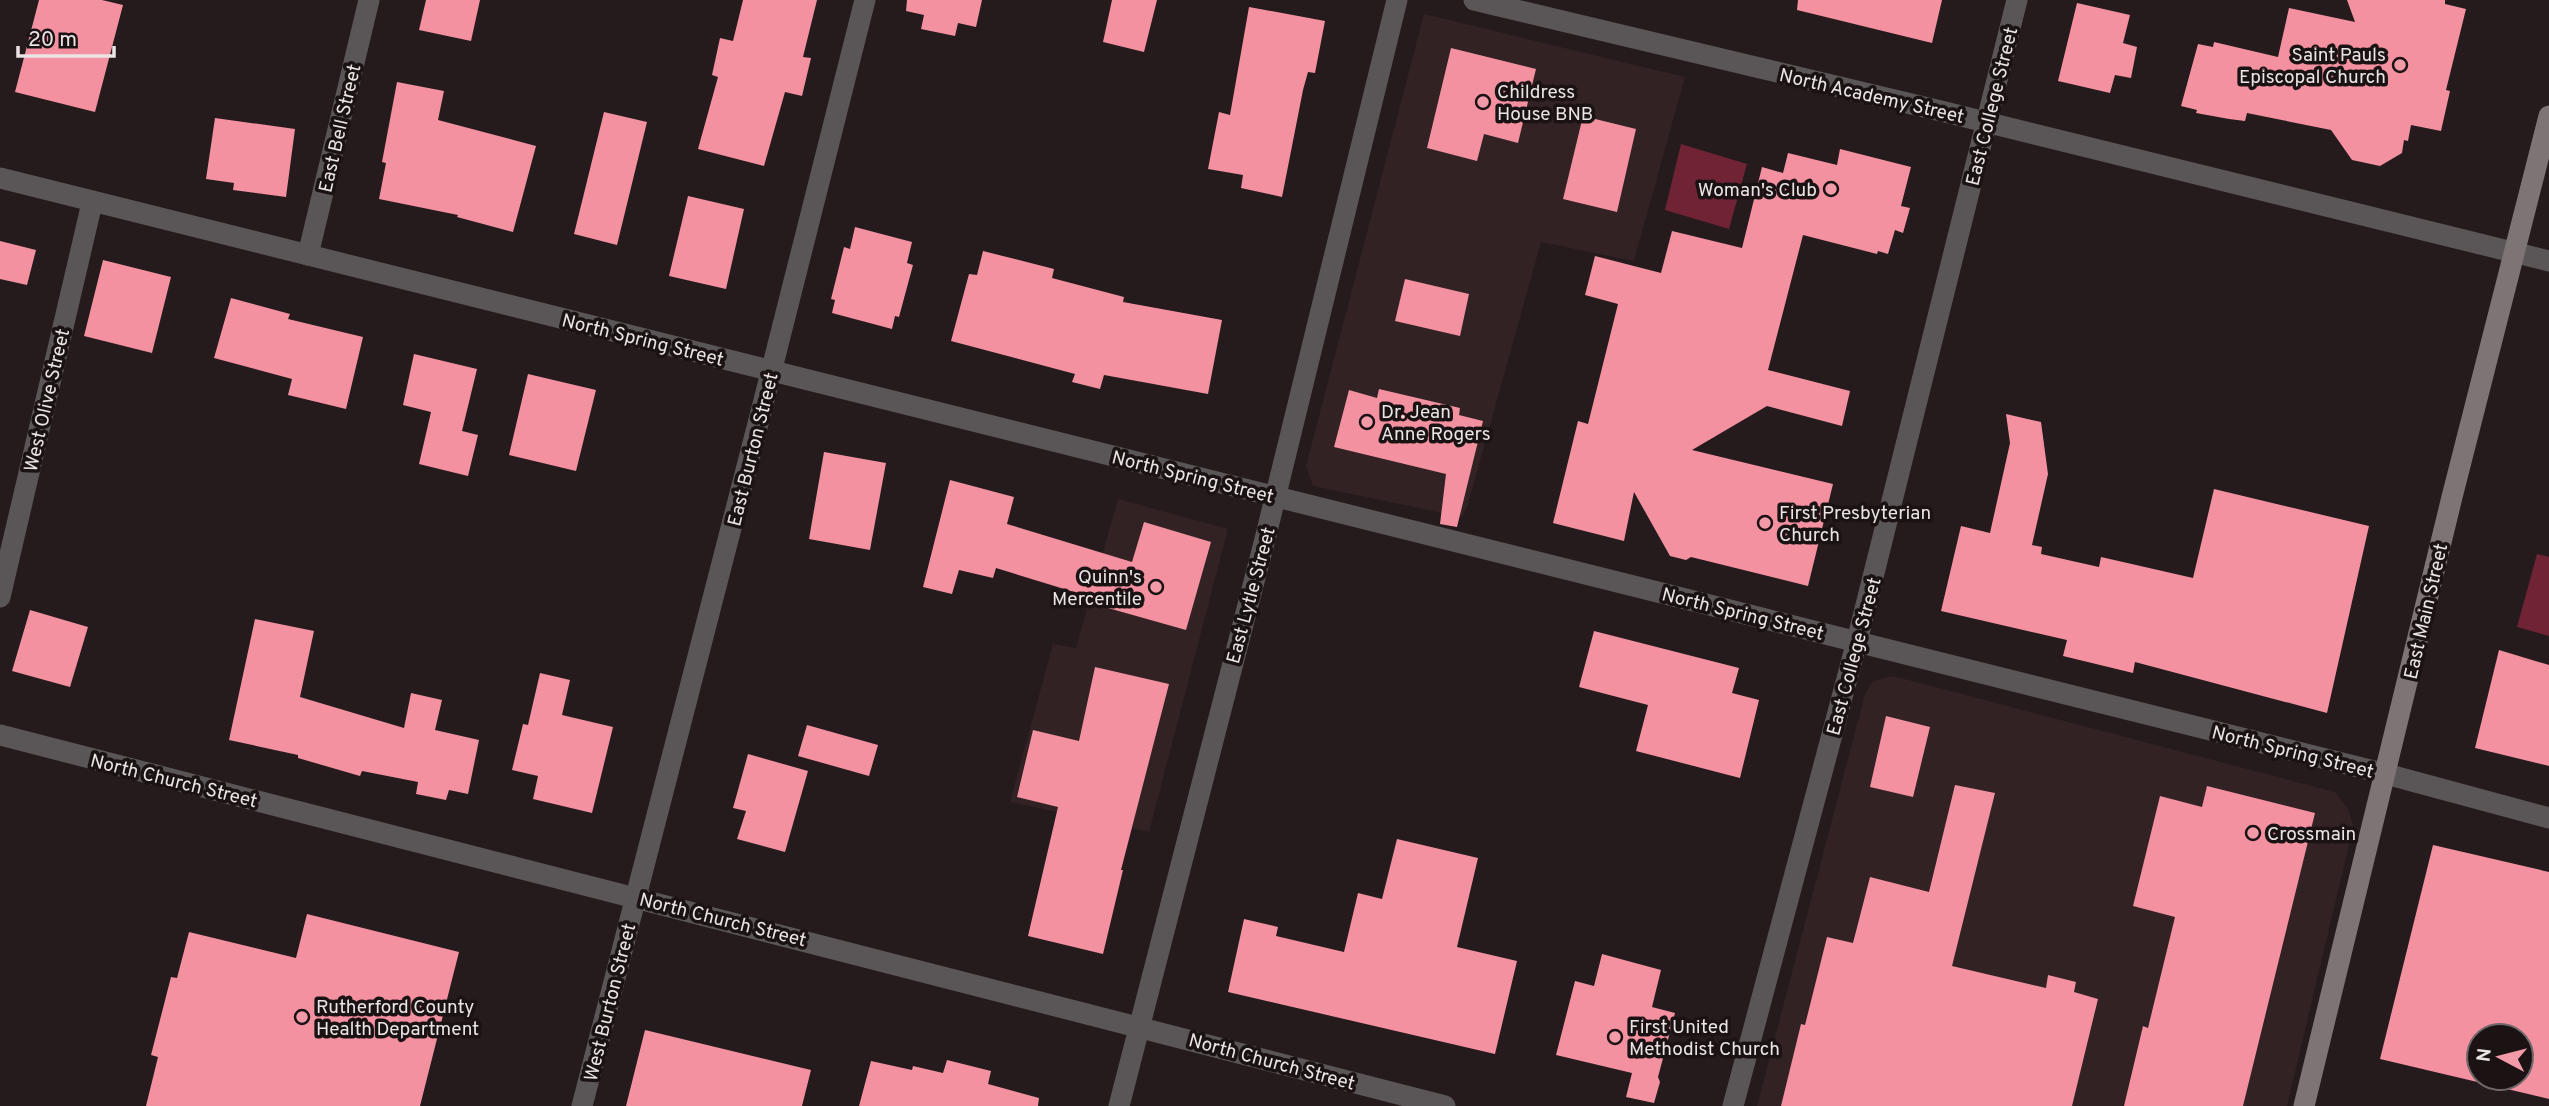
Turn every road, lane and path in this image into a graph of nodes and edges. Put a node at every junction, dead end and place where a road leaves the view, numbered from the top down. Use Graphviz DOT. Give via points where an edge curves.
graph roads {
  1 [pos="369,0"];
  2 [pos="865,0"];
  3 [pos="1397,0"];
  4 [pos="1474,0"];
  5 [pos="2017,0"];
  6 [pos="2549,116"];
  7 [pos="1987,122"];
  8 [pos="0,178"];
  9 [pos="92,203"];
  10 [pos="2514,253"];
  11 [pos="308,255"];
  12 [pos="2549,261"];
  13 [pos="772,372"];
  14 [pos="1275,496"];
  15 [pos="0,597"];
  16 [pos="1857,641"];
  17 [pos="0,735"];
  18 [pos="2386,774"];
  19 [pos="2549,818"];
  20 [pos="636,897"];
  21 [pos="1138,1026"];
  22 [pos="582,1106"];
  23 [pos="1119,1106"];
  24 [pos="1446,1106"];
  25 [pos="1733,1106"];
  26 [pos="2304,1106"];
  1 -- 11 [label="street, East Bell Street"];
  2 -- 13 [label="street, East Burton Street"];
  3 -- 14 [label="street, East Lytle Street"];
  4 -- 7 [label="street, North Academy Street"];
  5 -- 7 [label="street, East College Street"];
  6 -- 10 [label="street, East Main Street"];
  7 -- 10 [label="street, North Academy Street"];
  7 -- 16 [label="street, East College Street"];
  8 -- 9 [label="street, North Spring Street"];
  9 -- 11 [label="street, North Spring Street"];
  9 -- 15 [label="street, West Olive Street"];
  10 -- 12 [label="street, North Academy Street"];
  10 -- 18 [label="street, East Main Street"];
  11 -- 13 [label="street, North Spring Street"];
  13 -- 14 [label="street, North Spring Street"];
  13 -- 20 [label="street, East Burton Street"];
  14 -- 16 [label="street, North Spring Street"];
  14 -- 21 [label="street, East Lytle Street"];
  16 -- 18 [label="street, North Spring Street"];
  16 -- 25 [label="street, East College Street"];
  17 -- 20 [label="street, North Church Street"];
  18 -- 19 [label="street, North Spring Street"];
  18 -- 26 [label="street, East Main Street"];
  20 -- 21 [label="street, North Church Street"];
  20 -- 22 [label="street, West Burton Street"];
  21 -- 23 [label="street, East Lytle Street"];
  21 -- 24 [label="street, North Church Street"];
}
